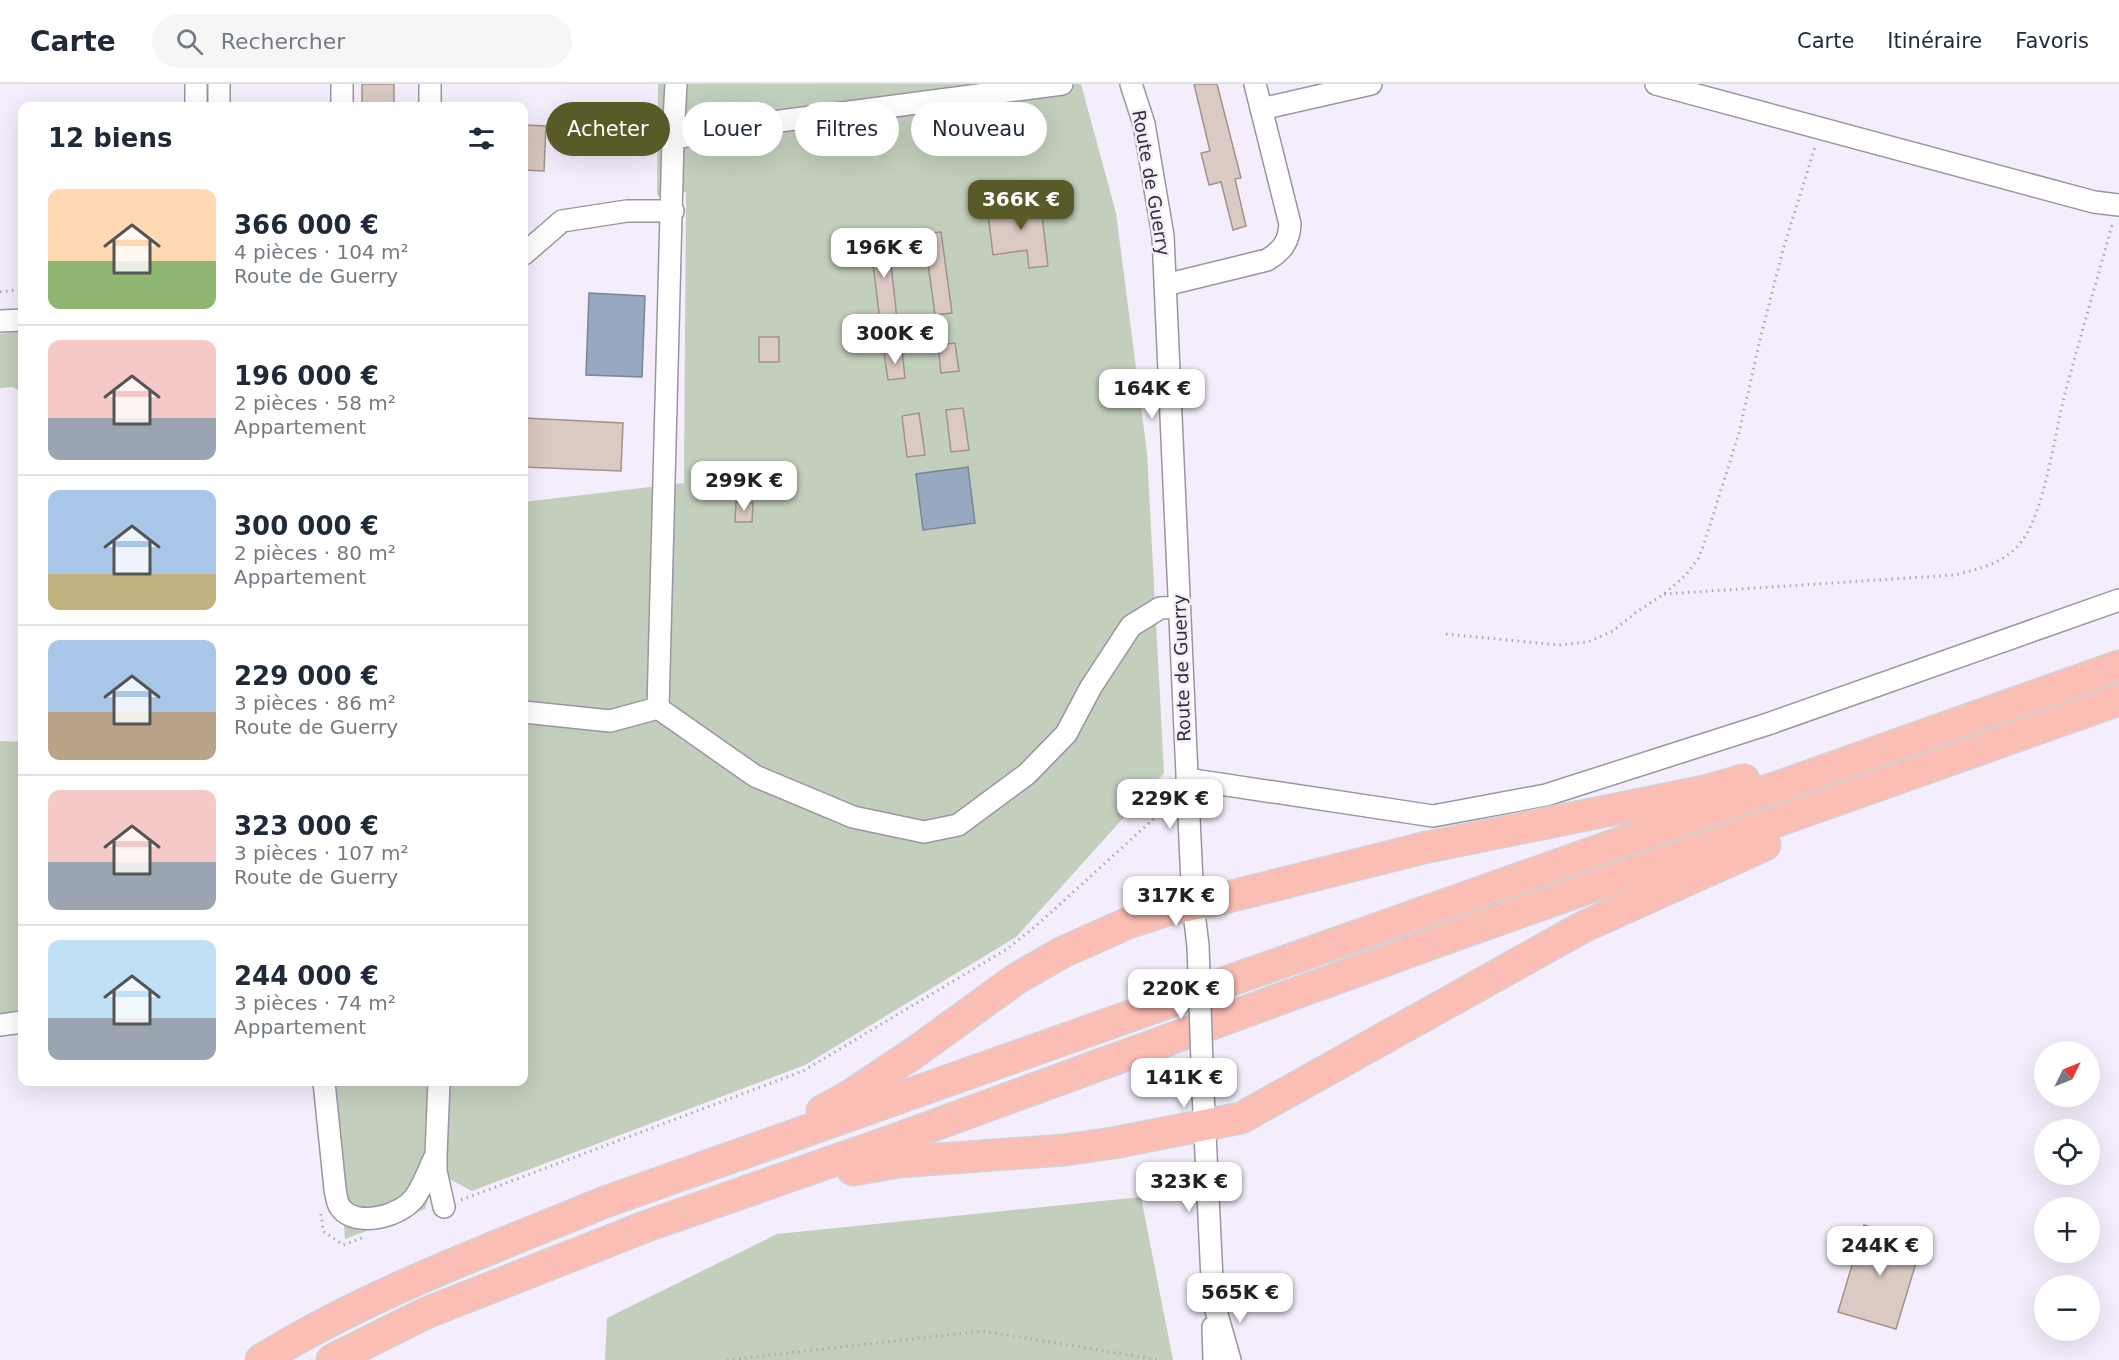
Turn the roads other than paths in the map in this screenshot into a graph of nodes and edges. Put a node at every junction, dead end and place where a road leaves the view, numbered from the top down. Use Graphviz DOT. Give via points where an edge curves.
graph roads {
  1 [pos="196,84"];
  2 [pos="219,84"];
  3 [pos="342,84"];
  4 [pos="430,84"];
  5 [pos="676,84"];
  6 [pos="1062,84"];
  7 [pos="1131,84"];
  8 [pos="1255,84"];
  9 [pos="1656,84"];
  10 [pos="1362,85"];
  11 [pos="1713,92"];
  12 [pos="196,102"];
  13 [pos="219,102"];
  14 [pos="342,102"];
  15 [pos="430,102"];
  16 [pos="1261,109"];
  17 [pos="673,139"];
  18 [pos="2119,204"];
  19 [pos="673,211"];
  20 [pos="528,251"];
  21 [pos="1165,285"];
  22 [pos="18,320"];
  23 [pos="0,321"];
  24 [pos="2119,600"];
  25 [pos="1179,607"];
  26 [pos="2119,666"];
  27 [pos="2119,700"];
  28 [pos="658,708"];
  29 [pos="528,712"];
  30 [pos="2056,722"];
  31 [pos="1947,726"];
  32 [pos="1187,784"];
  33 [pos="1193,904"];
  34 [pos="18,1023"];
  35 [pos="0,1025"];
  36 [pos="324,1086"];
  37 [pos="439,1086"];
  38 [pos="1203,1125"];
  39 [pos="436,1155"];
  40 [pos="731,1158"];
  41 [pos="770,1184"];
  42 [pos="444,1207"];
  43 [pos="1213,1300"];
  44 [pos="261,1360"];
  45 [pos="332,1360"];
  46 [pos="1214,1360"];
  47 [pos="1230,1360"];
  1 -- 12 [label="street"];
  2 -- 13 [label="street"];
  3 -- 14 [label="street"];
  4 -- 15 [label="street"];
  5 -- 17 [label="street"];
  6 -- 17 [label="street" via="712,130"];
  7 -- 21 [label="street, Route de Guerry" via="1150,158 1163,236"];
  8 -- 16 [label="street"];
  9 -- 11 [label="street"];
  10 -- 16 [label="street"];
  11 -- 18 [label="street" via="1820,128 2094,202"];
  16 -- 21 [label="street" via="1290,224 1286,244 1268,260"];
  17 -- 19 [label="street"];
  19 -- 20 [label="street" via="627,211 562,221"];
  19 -- 28 [label="street"];
  21 -- 25 [label="street, Route de Guerry"];
  22 -- 23 [label="street"];
  24 -- 32 [label="street" via="1768,724 1546,795 1433,816"];
  25 -- 28 [label="street" via="1160,608 1131,626 1066,734 1027,774 958,825 924,832 854,817 755,776"];
  25 -- 32 [label="street, Route de Guerry"];
  26 -- 31 [label="highway"];
  27 -- 30 [label="highway"];
  28 -- 29 [label="street" via="610,721"];
  30 -- 38 [label="highway" via="1708,869 1583,927 1241,1118"];
  30 -- 41 [label="highway"];
  31 -- 33 [label="highway" via="1705,791 1423,848"];
  31 -- 40 [label="highway"];
  32 -- 33 [label="street, Route de Guerry"];
  33 -- 38 [label="street, Route de Guerry, bridge" via="1198,946"];
  33 -- 40 [label="highway" via="1128,923 1063,952 1016,979 848,1097"];
  34 -- 35 [label="street"];
  36 -- 39 [label="street" via="335,1189 339,1207 348,1214 363,1220 398,1210 414,1199"];
  37 -- 39 [label="street"];
  38 -- 41 [label="highway" via="1064,1150 897,1162"];
  38 -- 43 [label="street, Route de Guerry"];
  39 -- 42 [label="street"];
  40 -- 44 [label="highway" via="605,1202 400,1286"];
  41 -- 45 [label="highway" via="647,1226 426,1313"];
  43 -- 46 [label="street"];
  43 -- 47 [label="street, Route de Guerry"];
}
